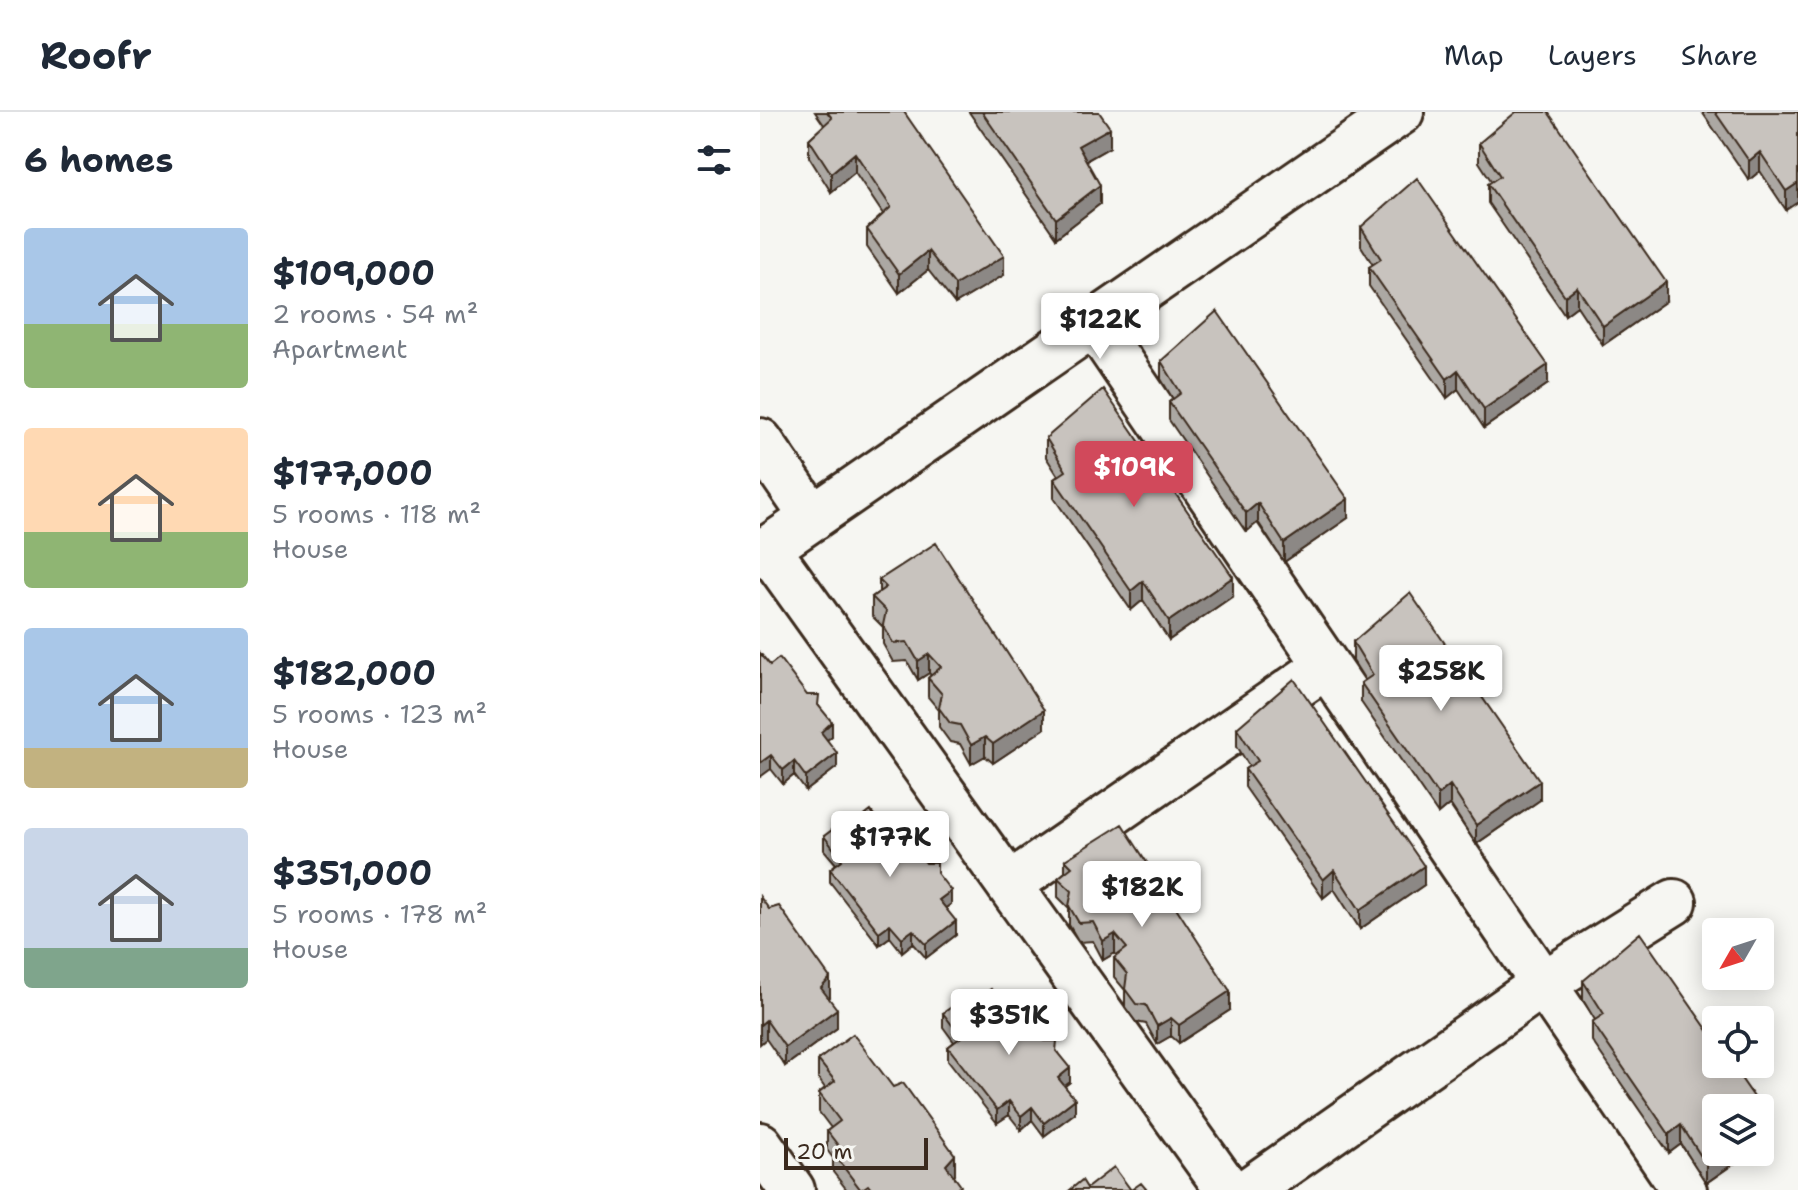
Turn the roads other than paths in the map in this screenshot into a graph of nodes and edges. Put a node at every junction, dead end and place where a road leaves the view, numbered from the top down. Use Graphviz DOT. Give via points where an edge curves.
graph roads {
  1 [pos="1401,112"];
  2 [pos="1094,324"];
  3 [pos="760,441"];
  4 [pos="813,518"];
  5 [pos="764,552"];
  6 [pos="1326,666"];
  7 [pos="1009,885"];
  8 [pos="1674,902"];
  9 [pos="1543,984"];
  10 [pos="760,1145"];
  11 [pos="792,1190"];
  12 [pos="1228,1190"];
  13 [pos="1249,1190"];
  14 [pos="1684,1190"];
  1 -- 2 [label="street"];
  2 -- 4 [label="street"];
  2 -- 6 [label="street"];
  3 -- 4 [label="street"];
  4 -- 5 [label="street"];
  5 -- 7 [label="street"];
  6 -- 7 [label="street"];
  6 -- 9 [label="street"];
  7 -- 12 [label="street"];
  8 -- 9 [label="street"];
  9 -- 13 [label="street"];
  9 -- 14 [label="street"];
  10 -- 11 [label="street"];
}
